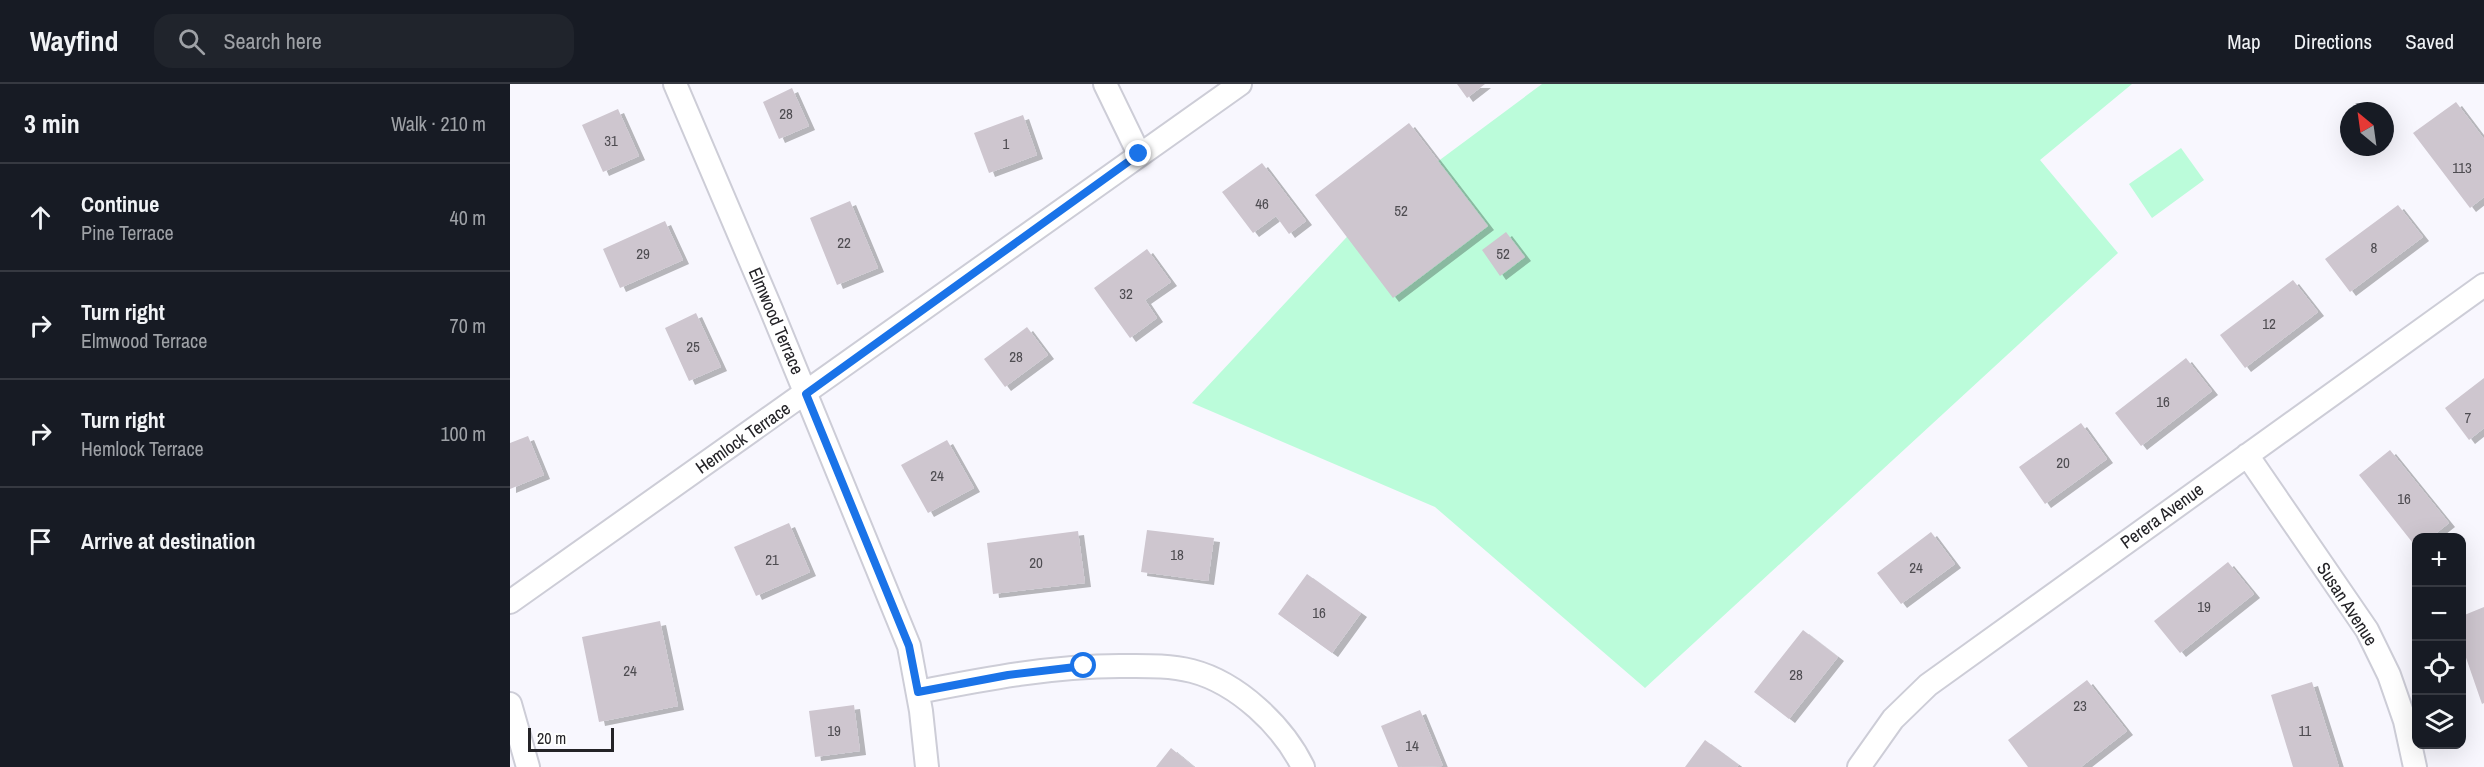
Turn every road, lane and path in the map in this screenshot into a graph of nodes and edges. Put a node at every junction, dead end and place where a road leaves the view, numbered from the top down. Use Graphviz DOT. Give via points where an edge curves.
graph roads {
  1 [pos="675,84"];
  2 [pos="1105,84"];
  3 [pos="1240,84"];
  4 [pos="1139,154"];
  5 [pos="2484,285"];
  6 [pos="806,394"];
  7 [pos="2247,455"];
  8 [pos="510,602"];
  9 [pos="918,692"];
  10 [pos="510,704"];
  11 [pos="528,767"];
  12 [pos="927,767"];
  13 [pos="1304,767"];
  14 [pos="1859,767"];
  15 [pos="2415,767"];
  1 -- 6 [label="street, Elmwood Terrace"];
  2 -- 4 [label="street"];
  3 -- 4 [label="street, Hemlock Terrace"];
  4 -- 6 [label="street, Hemlock Terrace"];
  5 -- 7 [label="street, Perera Avenue"];
  6 -- 8 [label="street, Hemlock Terrace"];
  6 -- 9 [label="street, Elmwood Terrace" via="909,646"];
  7 -- 14 [label="street, Perera Avenue" via="1928,685 1893,718"];
  7 -- 15 [label="street, Susan Avenue" via="2367,630 2389,675"];
  9 -- 12 [label="street, Elmwood Terrace"];
  9 -- 13 [label="street" via="1084,666 1195,672 1254,706 1280,732"];
  10 -- 11 [label="street"];
}
